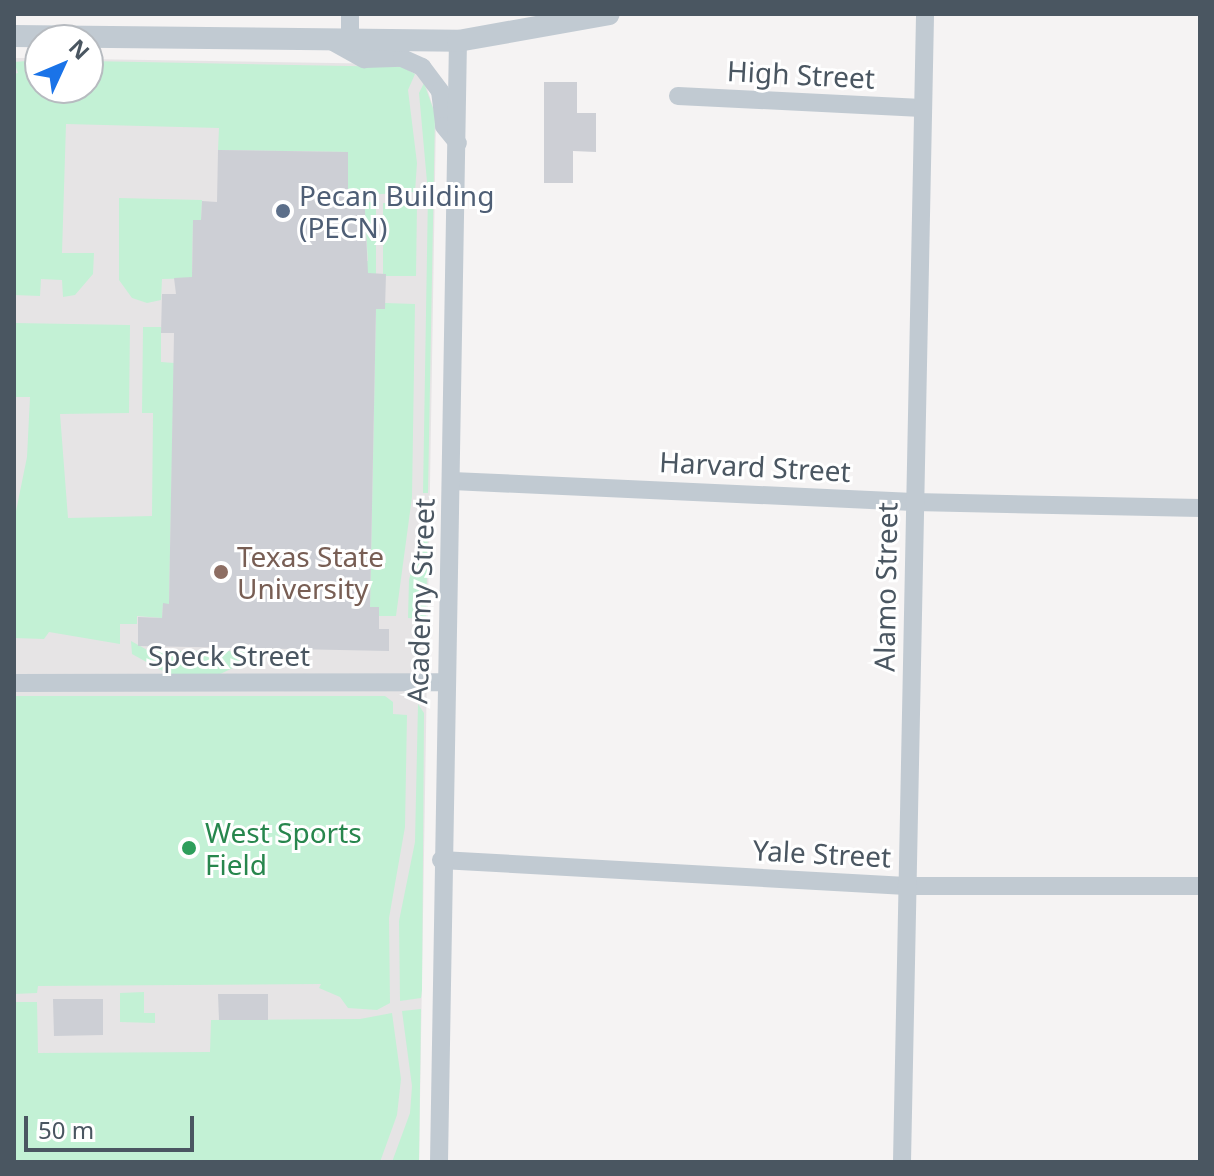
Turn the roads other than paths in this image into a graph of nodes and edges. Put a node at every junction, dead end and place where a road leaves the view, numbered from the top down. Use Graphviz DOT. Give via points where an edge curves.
graph roads {
  1 [pos="350,14"];
  2 [pos="609,14"];
  3 [pos="925,14"];
  4 [pos="14,36"];
  5 [pos="341,40"];
  6 [pos="458,41"];
  7 [pos="678,96"];
  8 [pos="922,108"];
  9 [pos="458,143"];
  10 [pos="452,481"];
  11 [pos="914,502"];
  12 [pos="1200,508"];
  13 [pos="445,682"];
  14 [pos="14,683"];
  15 [pos="441,860"];
  16 [pos="906,886"];
  17 [pos="1200,886"];
  18 [pos="439,1162"];
  19 [pos="902,1162"];
  1 -- 5 [label="street"];
  2 -- 6 [label="street"];
  3 -- 8 [label="street, Alamo Street"];
  4 -- 5 [label="street"];
  5 -- 6 [label="street"];
  5 -- 9 [label="street" via="364,59 402,58 422,67 440,91 444,126"];
  6 -- 9 [label="street, Academy Street"];
  7 -- 8 [label="street, High Street"];
  8 -- 11 [label="street, Alamo Street"];
  9 -- 10 [label="street, Academy Street"];
  10 -- 11 [label="street, Harvard Street"];
  10 -- 13 [label="street, Academy Street"];
  11 -- 12 [label="street, Harvard Street"];
  11 -- 16 [label="street, Alamo Street"];
  13 -- 14 [label="street, Speck Street"];
  13 -- 15 [label="street, Academy Street"];
  15 -- 16 [label="street, Yale Street"];
  15 -- 18 [label="street, Academy Street"];
  16 -- 17 [label="street, Yale Street"];
  16 -- 19 [label="street, Alamo Street"];
}
